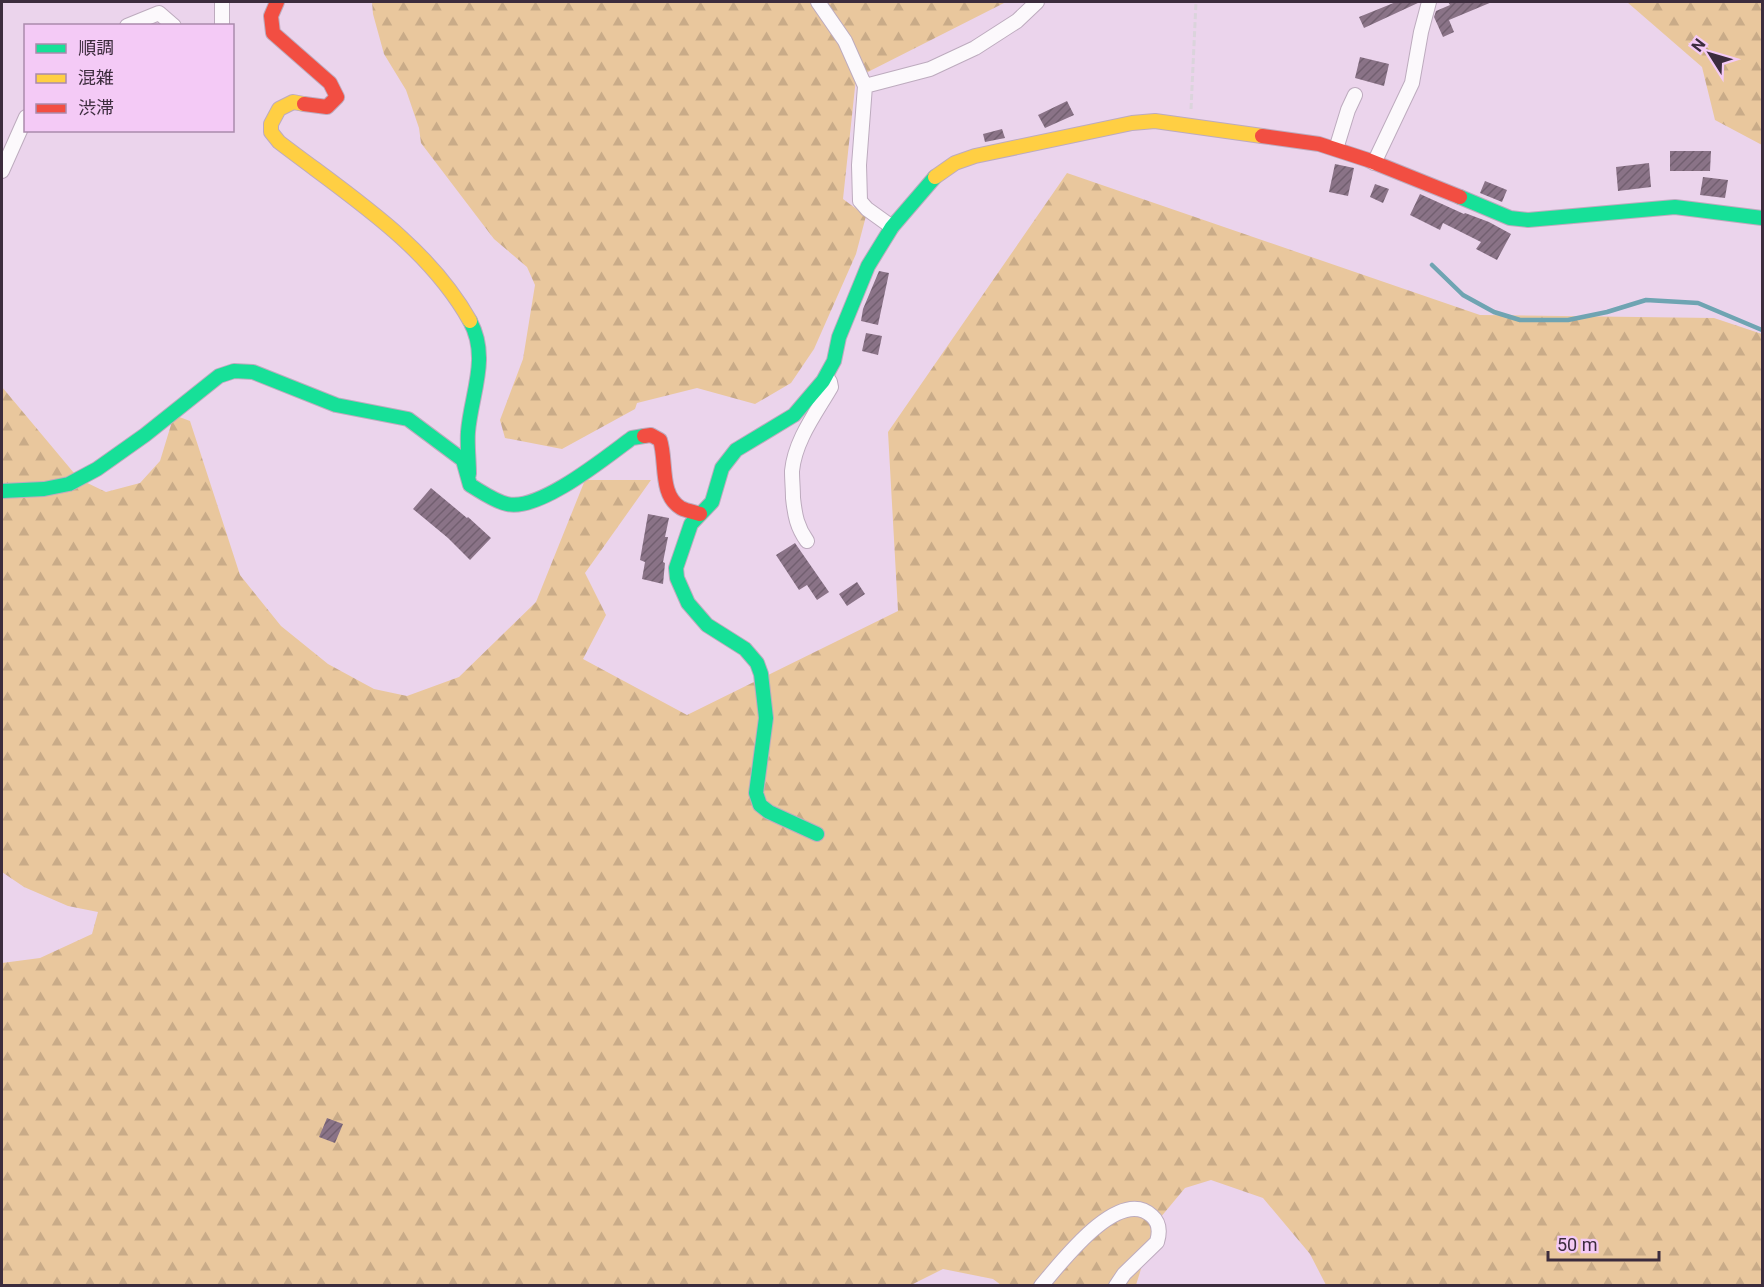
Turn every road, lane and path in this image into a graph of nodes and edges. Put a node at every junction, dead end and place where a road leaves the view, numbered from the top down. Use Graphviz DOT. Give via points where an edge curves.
graph roads {
  1 [pos="222,2"];
  2 [pos="277,2"];
  3 [pos="818,2"];
  4 [pos="1037,2"];
  5 [pos="1196,2"];
  6 [pos="1429,2"];
  7 [pos="133,24"];
  8 [pos="172,24"];
  9 [pos="222,24"];
  10 [pos="865,86"];
  11 [pos="1355,95"];
  12 [pos="24,122"];
  13 [pos="1190,126"];
  14 [pos="1336,149"];
  15 [pos="1374,163"];
  16 [pos="2,171"];
  17 [pos="1762,218"];
  18 [pos="892,227"];
  19 [pos="826,376"];
  20 [pos="469,479"];
  21 [pos="2,491"];
  22 [pos="700,514"];
  23 [pos="807,541"];
  24 [pos="817,834"];
  25 [pos="1041,1286"];
  26 [pos="1116,1286"];
  1 -- 9 [label="street"];
  2 -- 20 [label="street" via="271,16 273,33 330,83 337,97 327,107 293,102 279,109 271,132 403,237 456,296 474,330 480,369 468,431"];
  3 -- 10 [label="street" via="845,41"];
  4 -- 10 [label="street" via="1017,21 975,48 930,69"];
  5 -- 13 [label="path"];
  6 -- 15 [label="street" via="1412,83"];
  7 -- 8 [label="street" via="159,13"];
  10 -- 18 [label="street" via="860,201"];
  11 -- 14 [label="street"];
  12 -- 16 [label="street"];
  13 -- 14 [label="street"];
  13 -- 18 [label="street" via="1155,121 1132,123 964,159 932,179"];
  14 -- 15 [label="street"];
  15 -- 17 [label="street" via="1519,219 1675,207"];
  18 -- 19 [label="street" via="859,287"];
  19 -- 22 [label="street" via="794,415 736,450 722,468 712,502"];
  19 -- 23 [label="street" via="831,387 813,414 792,469 795,515 798,529"];
  20 -- 21 [label="street" via="463,460 408,418 336,405 253,372 234,371 219,376 145,435 69,484"];
  20 -- 22 [label="street" via="470,485 502,503 533,501 563,487 632,438 645,434 657,437 665,448 666,484 675,505"];
  22 -- 24 [label="street" via="683,544 677,578 688,603 707,625 745,649 757,663 766,718 756,793 760,805"];
  25 -- 26 [label="street" via="1098,1225 1123,1211 1144,1211 1158,1223 1157,1242"];
}
